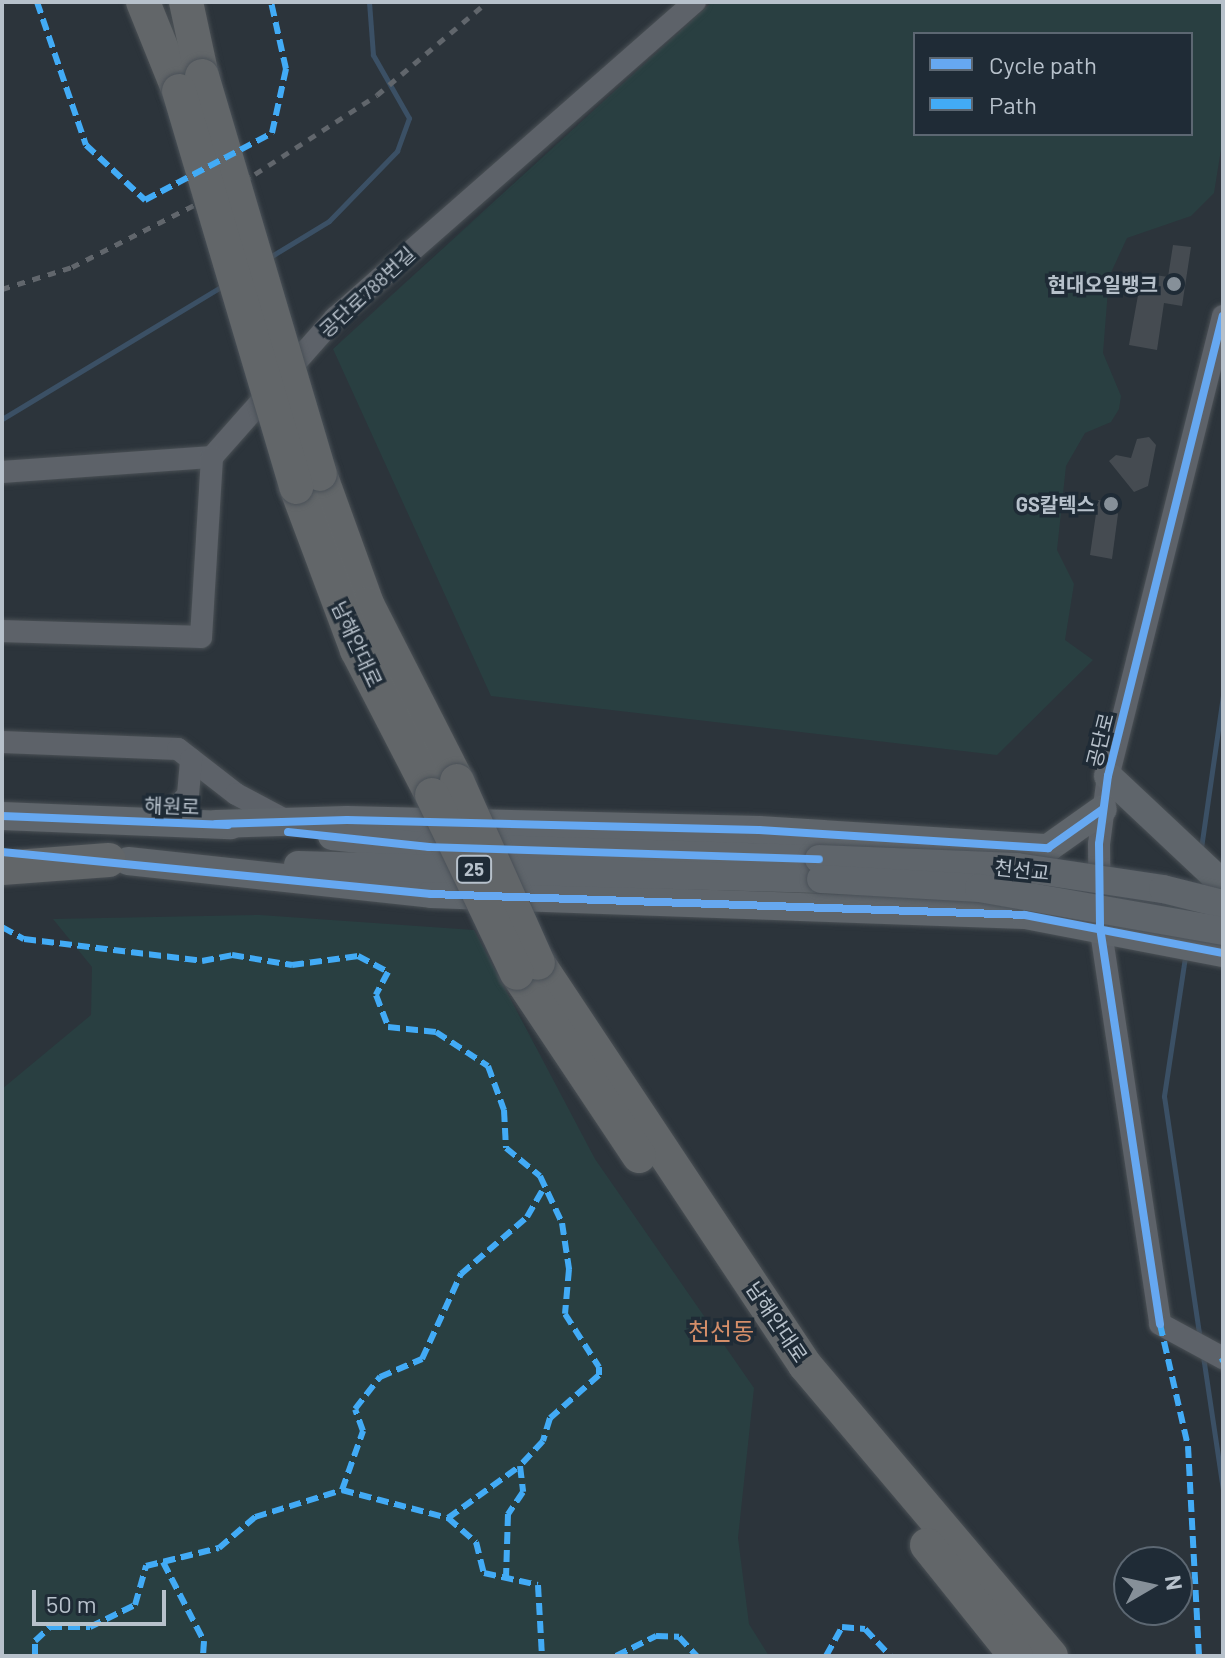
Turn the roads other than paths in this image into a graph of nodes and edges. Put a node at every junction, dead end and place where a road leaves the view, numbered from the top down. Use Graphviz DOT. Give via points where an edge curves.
graph roads {
  1 [pos="143,2"];
  2 [pos="160,2"];
  3 [pos="186,2"];
  4 [pos="695,2"];
  5 [pos="190,84"];
  6 [pos="1223,316"];
  7 [pos="212,457"];
  8 [pos="2,472"];
  9 [pos="2,631"];
  10 [pos="2,742"];
  11 [pos="191,759"];
  12 [pos="1119,784"];
  13 [pos="1103,809"];
  14 [pos="2,816"];
  15 [pos="143,821"];
  16 [pos="287,821"];
  17 [pos="216,824"];
  18 [pos="1005,842"];
  19 [pos="2,852"];
  20 [pos="118,861"];
  21 [pos="2,868"];
  22 [pos="820,869"];
  23 [pos="1218,878"];
  24 [pos="1223,904"];
  25 [pos="981,912"];
  26 [pos="1113,928"];
  27 [pos="1220,945"];
  28 [pos="528,968"];
  29 [pos="1223,1358"];
  30 [pos="1016,1656"];
  31 [pos="1051,1656"];
  1 -- 5 [label="highway"];
  2 -- 5 [label="highway"];
  3 -- 5 [label="highway"];
  4 -- 7 [label="street, 공단로788번길" via="335,318"];
  5 -- 28 [label="highway, 남해안대로, bridge" via="357,650 445,788"];
  6 -- 12 [label="street, 공단로"];
  7 -- 8 [label="street"];
  7 -- 9 [label="street" via="201,637"];
  10 -- 11 [label="street" via="163,746"];
  11 -- 15 [label="street" via="188,795 175,809"];
  11 -- 16 [label="street"];
  12 -- 13 [label="street, 공단로"];
  12 -- 23 [label="main road"];
  13 -- 18 [label="main road" via="1048,848"];
  13 -- 26 [label="street, 공단로"];
  14 -- 15 [label="main road, 해원로 / 25"];
  15 -- 17 [label="main road, 해원로 / 25"];
  16 -- 17 [label="main road"];
  16 -- 18 [label="main road" via="759,830"];
  17 -- 22 [label="main road, 해원로 / 25" via="429,847"];
  18 -- 25 [label="main road" via="1035,859 1037,891 1022,904"];
  19 -- 20 [label="main road, 25"];
  20 -- 21 [label="highway"];
  20 -- 22 [label="main road, 25"];
  20 -- 25 [label="main road" via="431,894"];
  22 -- 24 [label="main road, 천선교, bridge" via="1017,867"];
  22 -- 27 [label="main road, 천선교 / 25, bridge" via="979,888"];
  25 -- 26 [label="main road"];
  26 -- 27 [label="main road"];
  26 -- 29 [label="street, 공단로" via="1167,1328"];
  28 -- 30 [label="highway, 남해안대로" via="722,1275"];
  28 -- 31 [label="highway, 남해안대로" via="805,1365"];
}
